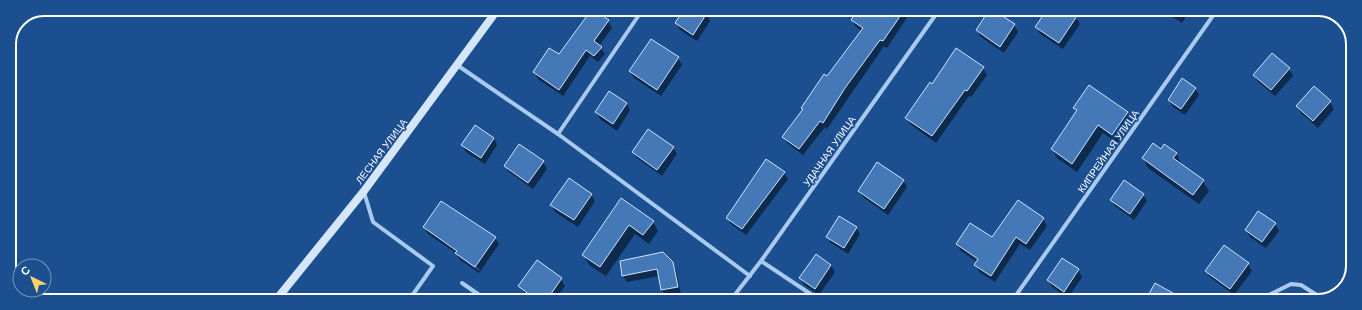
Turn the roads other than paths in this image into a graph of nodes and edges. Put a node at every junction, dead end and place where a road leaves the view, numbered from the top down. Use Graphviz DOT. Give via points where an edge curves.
graph roads {
  1 [pos="493,16"];
  2 [pos="638,16"];
  3 [pos="934,16"];
  4 [pos="1213,16"];
  5 [pos="457,65"];
  6 [pos="558,134"];
  7 [pos="364,191"];
  8 [pos="761,261"];
  9 [pos="750,276"];
  10 [pos="462,283"];
  11 [pos="281,294"];
  12 [pos="413,294"];
  13 [pos="479,294"];
  14 [pos="736,294"];
  15 [pos="810,294"];
  16 [pos="1017,294"];
  17 [pos="1271,294"];
  18 [pos="1315,294"];
  1 -- 5 [label="main road, ЛЕСНАЯ УЛИЦА"];
  2 -- 6 [label="street"];
  3 -- 8 [label="street, УДАЧНАЯ УЛИЦА"];
  4 -- 16 [label="street, КИПРЕЙНАЯ УЛИЦА"];
  5 -- 6 [label="street"];
  5 -- 7 [label="main road, ЛЕСНАЯ УЛИЦА"];
  6 -- 9 [label="street"];
  7 -- 11 [label="main road, ЛЕСНАЯ УЛИЦА"];
  7 -- 12 [label="street" via="373,222 433,266"];
  8 -- 9 [label="street, УДАЧНАЯ УЛИЦА"];
  8 -- 15 [label="street"];
  9 -- 14 [label="street, УДАЧНАЯ УЛИЦА"];
  10 -- 13 [label="street"];
  17 -- 18 [label="street" via="1291,284 1300,285"];
}
